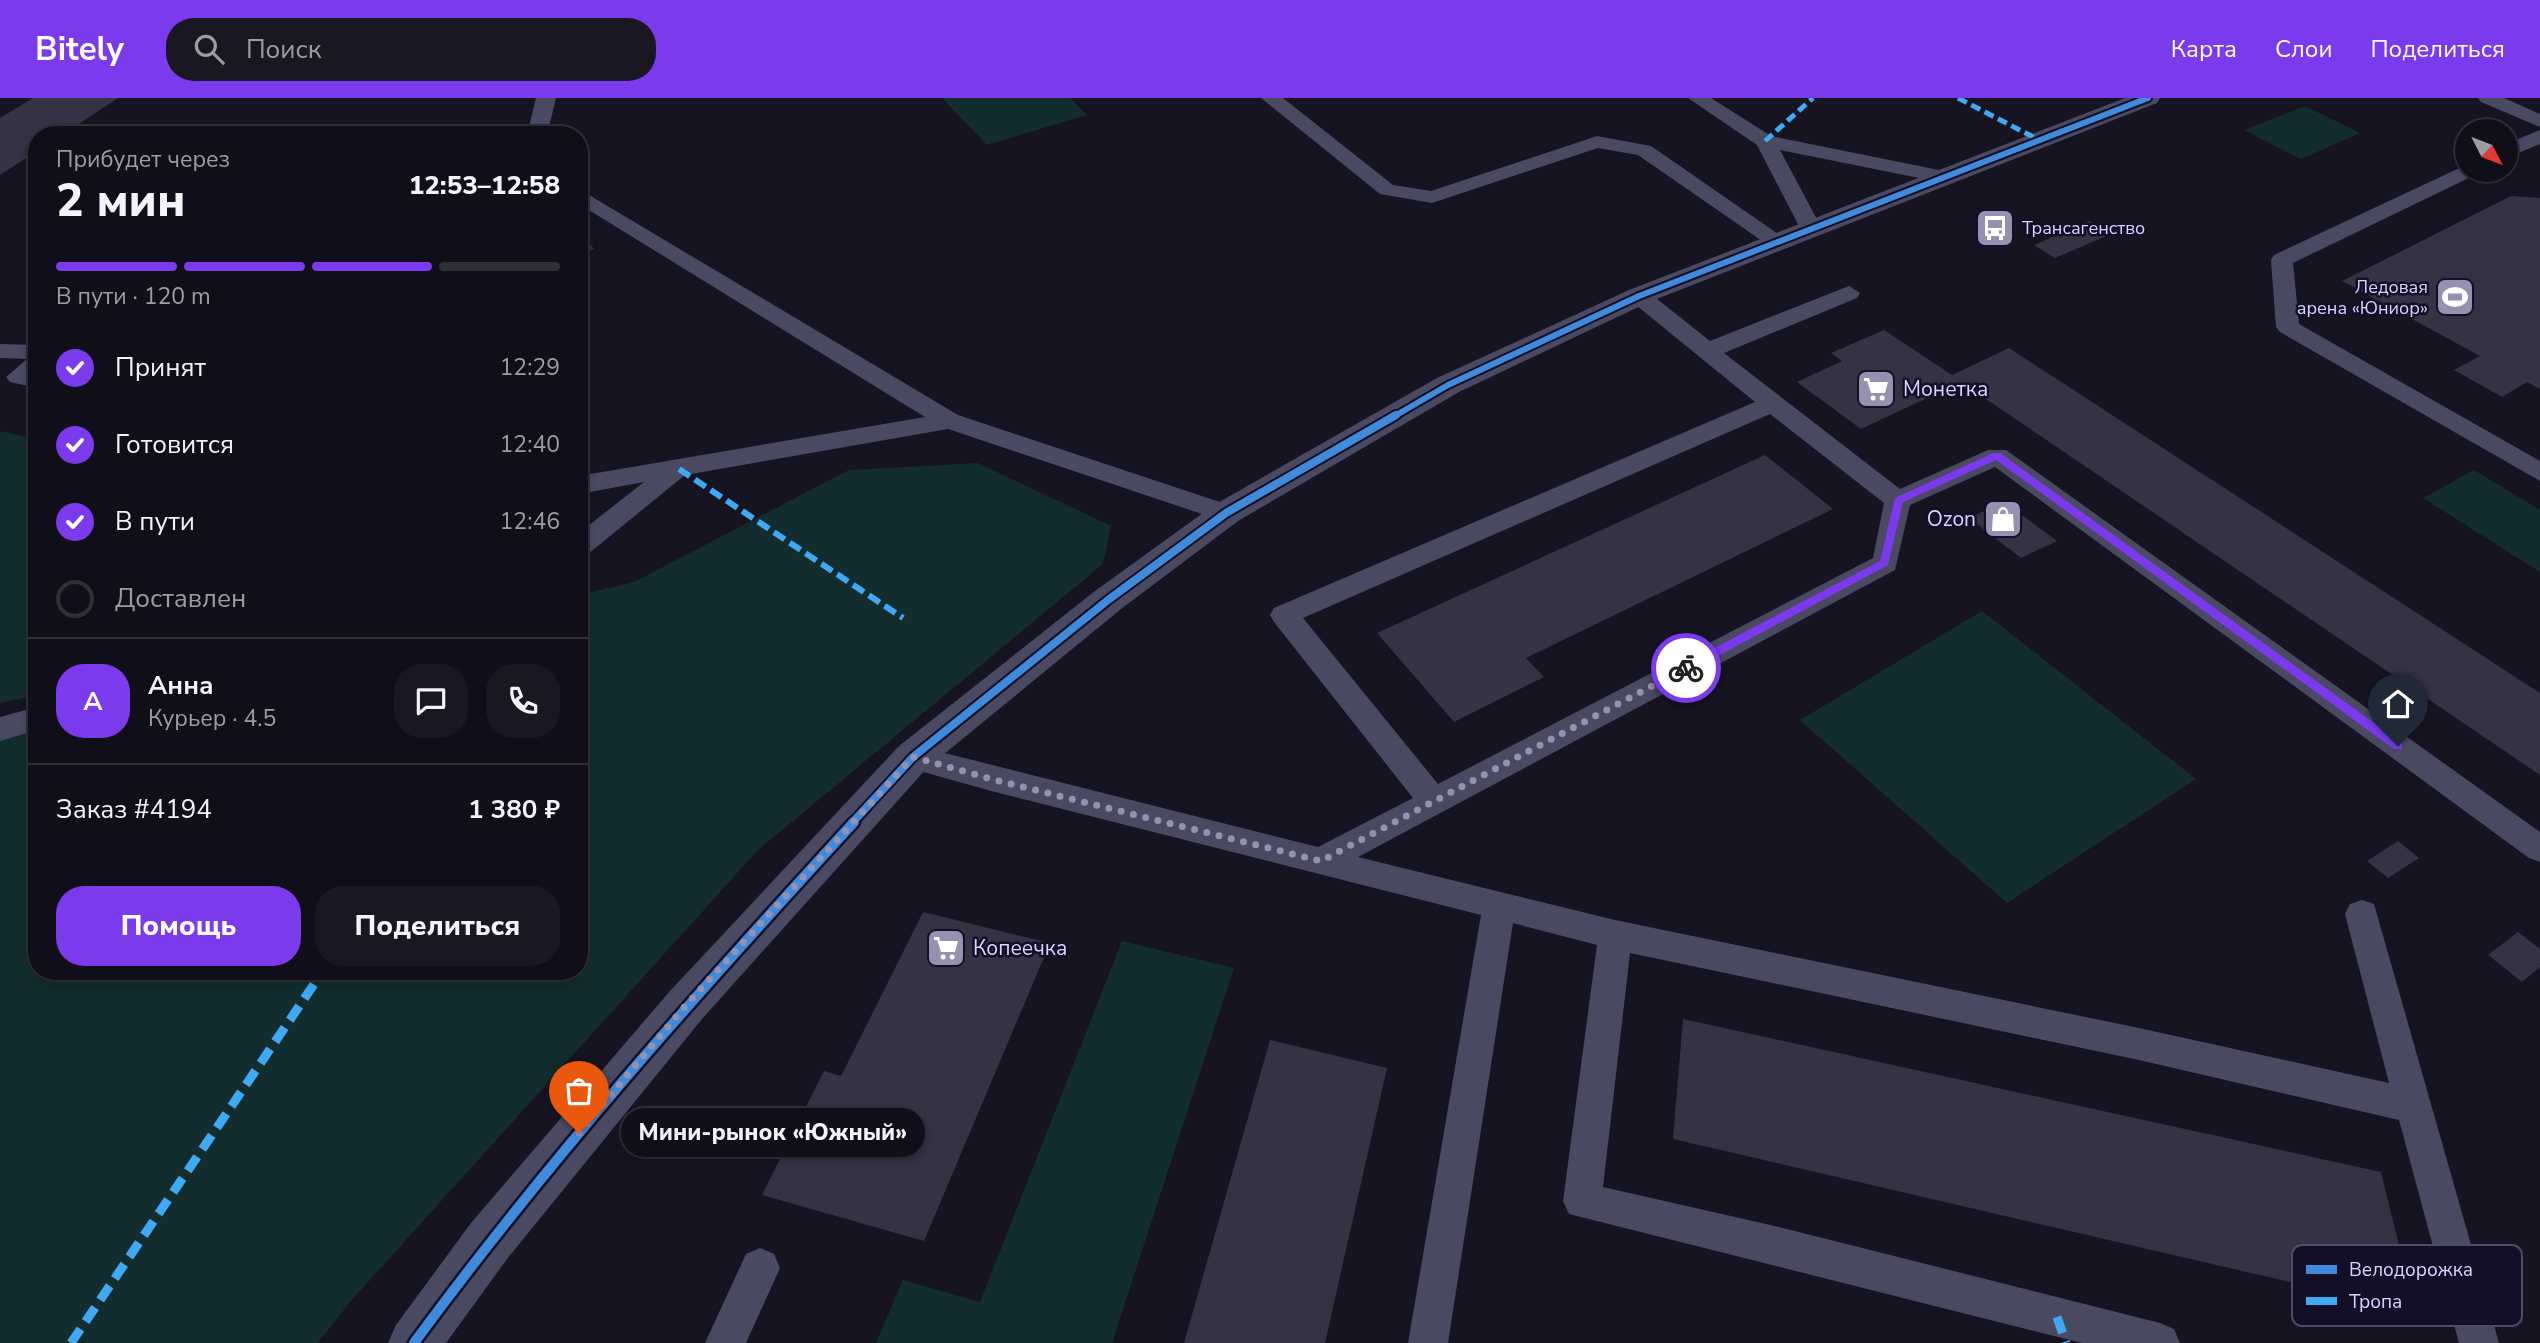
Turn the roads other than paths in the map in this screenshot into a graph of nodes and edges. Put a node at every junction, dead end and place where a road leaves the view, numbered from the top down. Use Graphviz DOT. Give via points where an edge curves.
graph roads {
  1 [pos="546,98"];
  2 [pos="1304,98"];
  3 [pos="1698,98"];
  4 [pos="2148,98"];
  5 [pos="2488,98"];
  6 [pos="1276,102"];
  7 [pos="2540,121"];
  8 [pos="539,126"];
  9 [pos="2540,136"];
  10 [pos="1765,141"];
  11 [pos="2518,146"];
  12 [pos="1944,177"];
  13 [pos="2455,177"];
  14 [pos="588,200"];
  15 [pos="1810,227"];
  16 [pos="1776,240"];
  17 [pos="1849,293"];
  18 [pos="1639,296"];
  19 [pos="0,351"];
  20 [pos="1707,351"];
  21 [pos="28,352"];
  22 [pos="28,370"];
  23 [pos="28,379"];
  24 [pos="1772,404"];
  25 [pos="949,421"];
  26 [pos="679,469"];
  27 [pos="2540,472"];
  28 [pos="588,484"];
  29 [pos="1898,500"];
  30 [pos="1226,513"];
  31 [pos="588,540"];
  32 [pos="28,721"];
  33 [pos="0,729"];
  34 [pos="913,757"];
  35 [pos="1434,802"];
  36 [pos="2540,849"];
  37 [pos="1321,861"];
  38 [pos="1500,907"];
  39 [pos="2362,914"];
  40 [pos="1615,935"];
  41 [pos="2413,1106"];
  42 [pos="2452,1245"];
  43 [pos="760,1268"];
  44 [pos="2474,1326"];
  45 [pos="414,1343"];
  46 [pos="725,1343"];
  47 [pos="1428,1343"];
  48 [pos="2160,1343"];
  49 [pos="2479,1343"];
  1 -- 8 [label="lane"];
  2 -- 6 [label="lane"];
  3 -- 10 [label="lane"];
  4 -- 12 [label="street"];
  5 -- 7 [label="lane"];
  6 -- 16 [label="lane" via="1387,190 1432,197 1597,142 1644,150"];
  9 -- 11 [label="lane"];
  10 -- 12 [label="lane"];
  10 -- 15 [label="lane"];
  12 -- 15 [label="street"];
  13 -- 27 [label="lane" via="2281,260 2288,327"];
  14 -- 25 [label="lane"];
  15 -- 16 [label="street"];
  16 -- 18 [label="street"];
  17 -- 20 [label="lane"];
  18 -- 20 [label="lane"];
  18 -- 30 [label="street" via="1448,385"];
  19 -- 21 [label="lane"];
  20 -- 24 [label="lane"];
  22 -- 23 [label="lane" via="18,377"];
  24 -- 29 [label="lane"];
  24 -- 35 [label="lane" via="1284,615"];
  25 -- 26 [label="lane"];
  25 -- 30 [label="lane"];
  26 -- 28 [label="lane"];
  26 -- 31 [label="lane"];
  29 -- 35 [label="lane" via="1885,563"];
  29 -- 36 [label="lane" via="1997,456"];
  30 -- 34 [label="street" via="1108,600"];
  32 -- 33 [label="lane"];
  34 -- 37 [label="lane"];
  34 -- 45 [label="street" via="686,1005 489,1241"];
  35 -- 37 [label="lane"];
  37 -- 38 [label="lane"];
  38 -- 40 [label="lane"];
  38 -- 47 [label="lane"];
  39 -- 41 [label="lane"];
  40 -- 41 [label="lane"];
  40 -- 48 [label="lane" via="1582,1201"];
  41 -- 42 [label="lane"];
  43 -- 46 [label="lane"];
  44 -- 49 [label="lane"];
}
